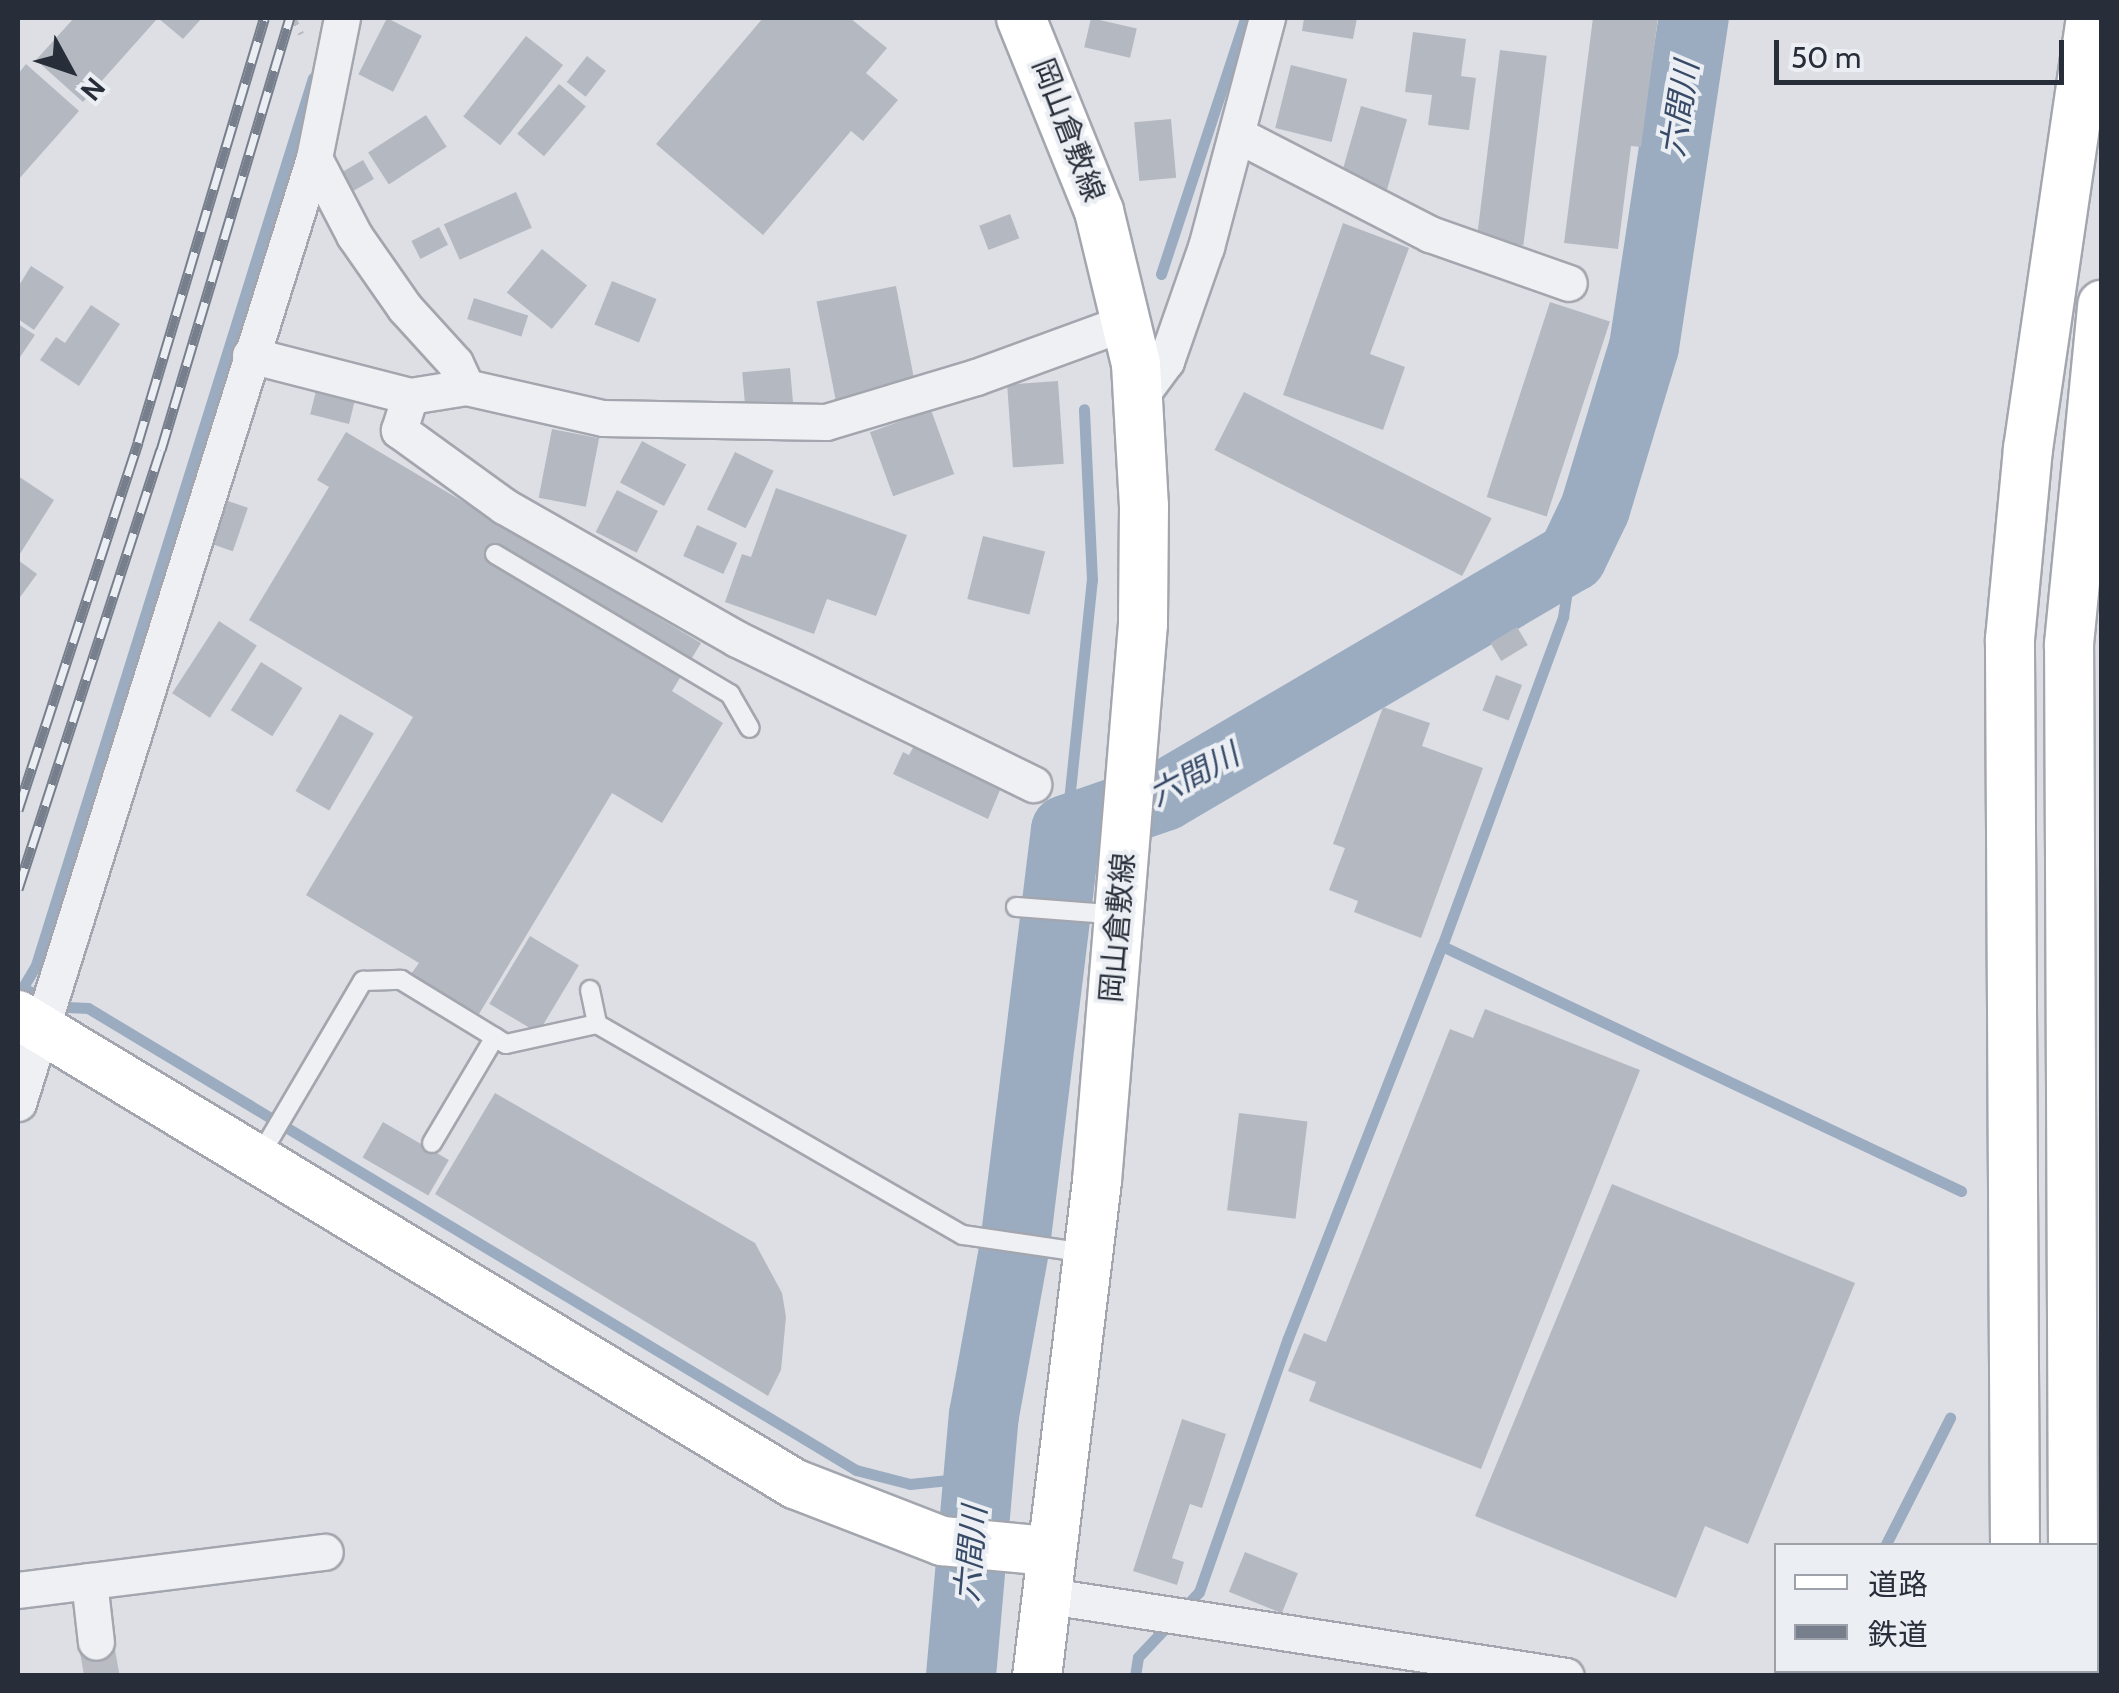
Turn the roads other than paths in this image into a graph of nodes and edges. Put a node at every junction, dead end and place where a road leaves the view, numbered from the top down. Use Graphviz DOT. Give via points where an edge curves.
graph roads {
  1 [pos="342,18"];
  2 [pos="1021,18"];
  3 [pos="1268,18"];
  4 [pos="2091,18"];
  5 [pos="1238,135"];
  6 [pos="314,158"];
  7 [pos="1569,283"];
  8 [pos="2102,305"];
  9 [pos="1126,322"];
  10 [pos="250,355"];
  11 [pos="466,387"];
  12 [pos="410,396"];
  13 [pos="1138,400"];
  14 [pos="495,554"];
  15 [pos="750,728"];
  16 [pos="1034,784"];
  17 [pos="1016,907"];
  18 [pos="1105,914"];
  19 [pos="590,990"];
  20 [pos="36,1012"];
  21 [pos="597,1024"];
  22 [pos="496,1037"];
  23 [pos="18,1103"];
  24 [pos="272,1136"];
  25 [pos="432,1143"];
  26 [pos="1070,1251"];
  27 [pos="2015,1543"];
  28 [pos="2073,1543"];
  29 [pos="325,1552"];
  30 [pos="1037,1565"];
  31 [pos="89,1581"];
  32 [pos="18,1590"];
  33 [pos="96,1642"];
  34 [pos="1037,1676"];
  35 [pos="1566,1676"];
  1 -- 6 [label="street"];
  2 -- 9 [label="street, 岡山倉敷線" via="1099,211"];
  3 -- 5 [label="street"];
  4 -- 27 [label="street" via="2028,449 2010,639"];
  5 -- 7 [label="street" via="1430,234"];
  5 -- 13 [label="street" via="1166,361"];
  6 -- 10 [label="street"];
  6 -- 11 [label="street" via="354,235 405,308 456,363"];
  8 -- 28 [label="street" via="2069,663"];
  9 -- 11 [label="street" via="976,378 826,422 603,418"];
  9 -- 13 [label="street, 岡山倉敷線"];
  10 -- 12 [label="street"];
  10 -- 20 [label="street"];
  11 -- 12 [label="street"];
  12 -- 16 [label="street" via="399,430 504,506 737,639"];
  13 -- 18 [label="street, 岡山倉敷線" via="1143,624 1126,846"];
  14 -- 15 [label="lane" via="730,694"];
  17 -- 18 [label="lane"];
  18 -- 26 [label="street, 岡山倉敷線"];
  19 -- 21 [label="lane"];
  20 -- 23 [label="street"];
  20 -- 24 [label="street"];
  21 -- 22 [label="lane" via="506,1044"];
  21 -- 26 [label="lane" via="962,1235"];
  22 -- 24 [label="lane" via="401,980 362,981"];
  22 -- 25 [label="lane"];
  24 -- 30 [label="street" via="795,1484 942,1540"];
  26 -- 30 [label="street, 岡山倉敷線"];
  29 -- 31 [label="street"];
  30 -- 34 [label="street, 岡山倉敷線"];
  30 -- 35 [label="street" via="1154,1614"];
  31 -- 32 [label="street"];
  31 -- 33 [label="street"];
}
